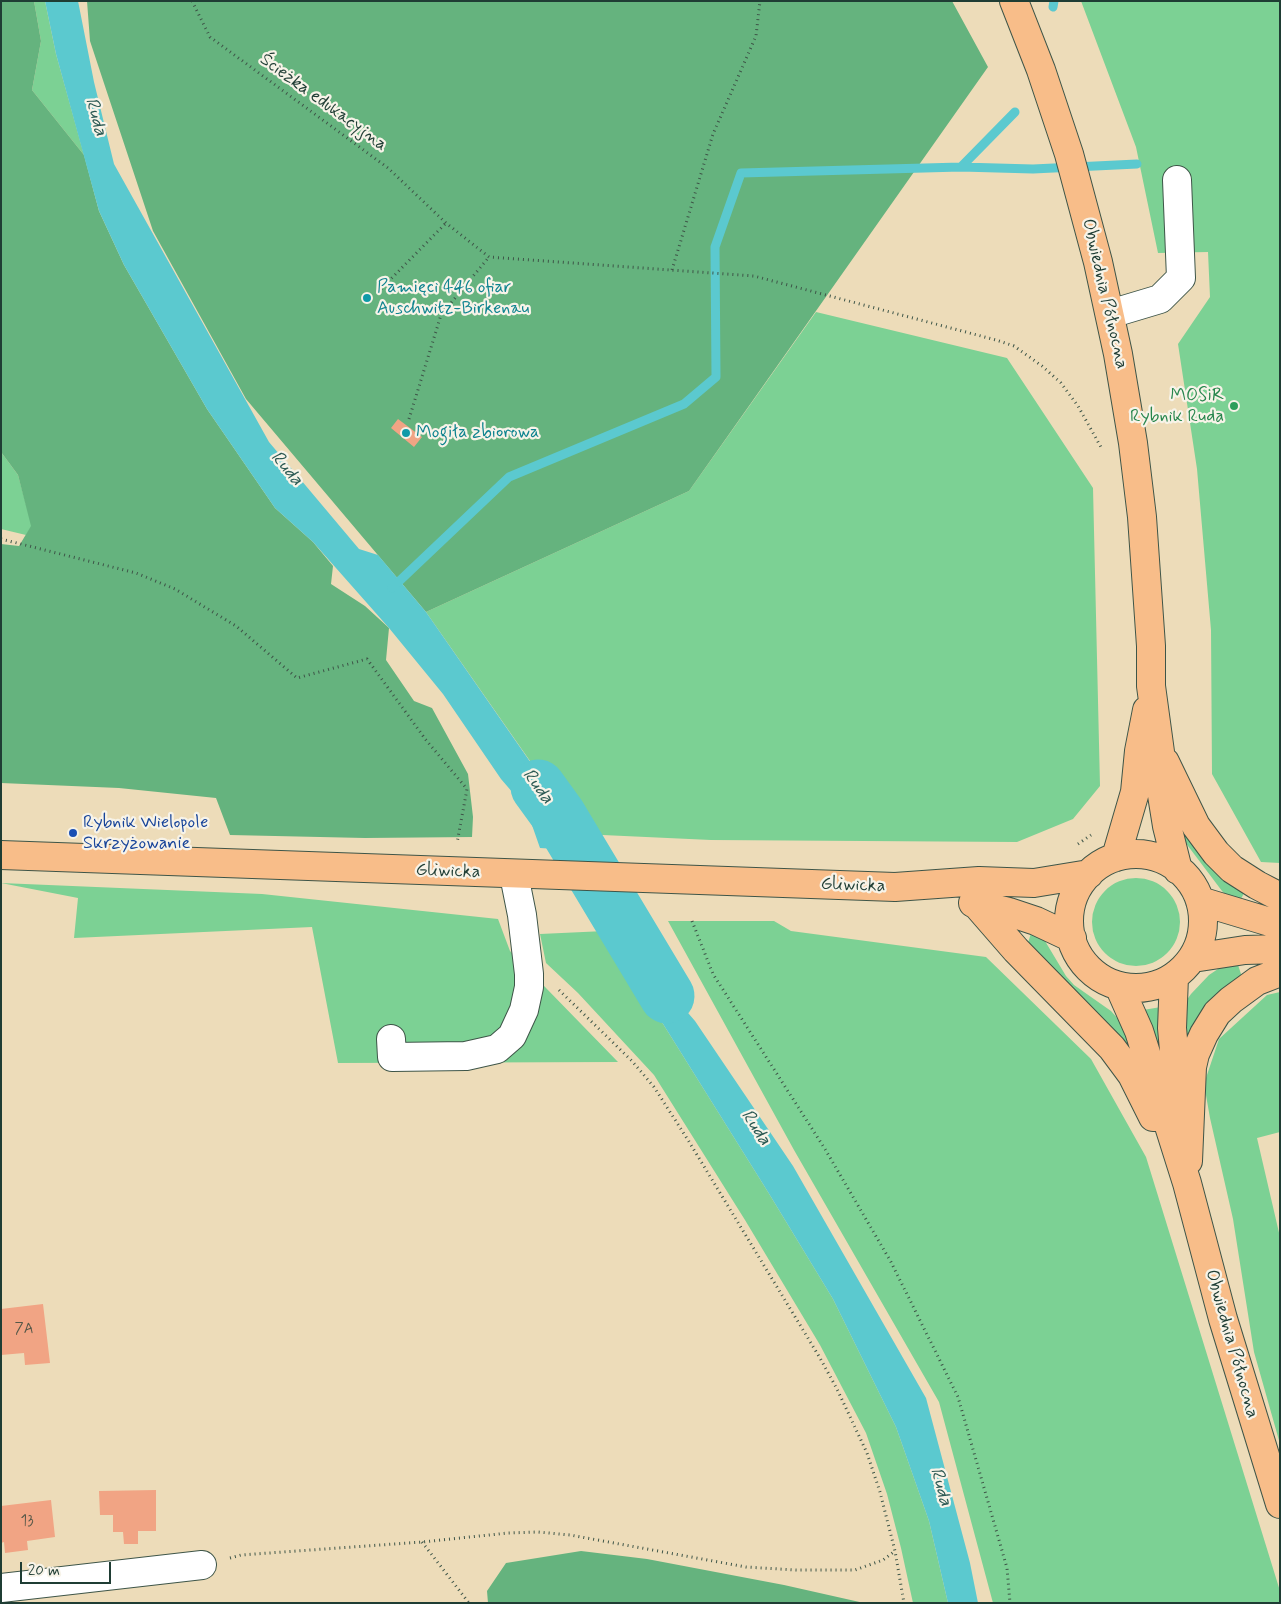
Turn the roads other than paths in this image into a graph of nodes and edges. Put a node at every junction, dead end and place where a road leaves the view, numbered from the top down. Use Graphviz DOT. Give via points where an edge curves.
graph roads {
  1 [pos="1014,1"];
  2 [pos="1177,180"];
  3 [pos="1110,314"];
  4 [pos="1151,686"];
  5 [pos="1160,752"];
  6 [pos="1,855"];
  7 [pos="1116,857"];
  8 [pos="1178,870"];
  9 [pos="1089,874"];
  10 [pos="514,875"];
  11 [pos="895,887"];
  12 [pos="1280,897"];
  13 [pos="1200,901"];
  14 [pos="976,904"];
  15 [pos="1280,925"];
  16 [pos="1072,938"];
  17 [pos="1280,949"];
  18 [pos="1183,967"];
  19 [pos="1280,972"];
  20 [pos="1119,986"];
  21 [pos="391,1039"];
  22 [pos="1188,1182"];
  23 [pos="1280,1504"];
  24 [pos="202,1565"];
  25 [pos="1,1588"];
  1 -- 3 [label="main road, Obwiednia Północna" via="1069,154"];
  2 -- 3 [label="street" via="1181,278 1160,300"];
  3 -- 4 [label="main road, Obwiednia Północna" via="1132,434 1142,517"];
  4 -- 5 [label="main road, Obwiednia Północna"];
  4 -- 7 [label="main road, Obwiednia Północna" via="1135,792"];
  5 -- 8 [label="main road, Obwiednia Północna" via="1162,795"];
  5 -- 12 [label="main road" via="1196,826 1216,853 1232,870"];
  6 -- 10 [label="main road, Gliwicka"];
  7 -- 8 [label="main road" via="1144,855 1158,858"];
  7 -- 9 [label="main road"];
  8 -- 13 [label="main road" via="1192,884"];
  9 -- 11 [label="main road, Gliwicka" via="1034,883 979,881"];
  9 -- 16 [label="main road" via="1072,902 1069,916"];
  10 -- 11 [label="main road, Gliwicka"];
  10 -- 21 [label="street" via="522,914 529,987 524,1010 512,1036 497,1049 466,1056 392,1057"];
  11 -- 14 [label="main road, Gliwicka"];
  13 -- 15 [label="main road"];
  13 -- 18 [label="main road" via="1202,936"];
  14 -- 16 [label="main road, Gliwicka" via="1036,921"];
  14 -- 22 [label="main road" via="1016,950 1112,1048 1132,1075"];
  16 -- 20 [label="main road" via="1086,966 1096,975"];
  17 -- 18 [label="main road" via="1245,950"];
  18 -- 20 [label="main road" via="1164,983 1148,987"];
  18 -- 22 [label="main road, Obwiednia Północna" via="1172,1028"];
  19 -- 22 [label="main road" via="1257,981 1217,1013 1195,1054"];
  20 -- 22 [label="main road, Obwiednia Północna" via="1140,1031"];
  22 -- 23 [label="main road, Obwiednia Północna" via="1223,1319"];
  24 -- 25 [label="street"];
}
